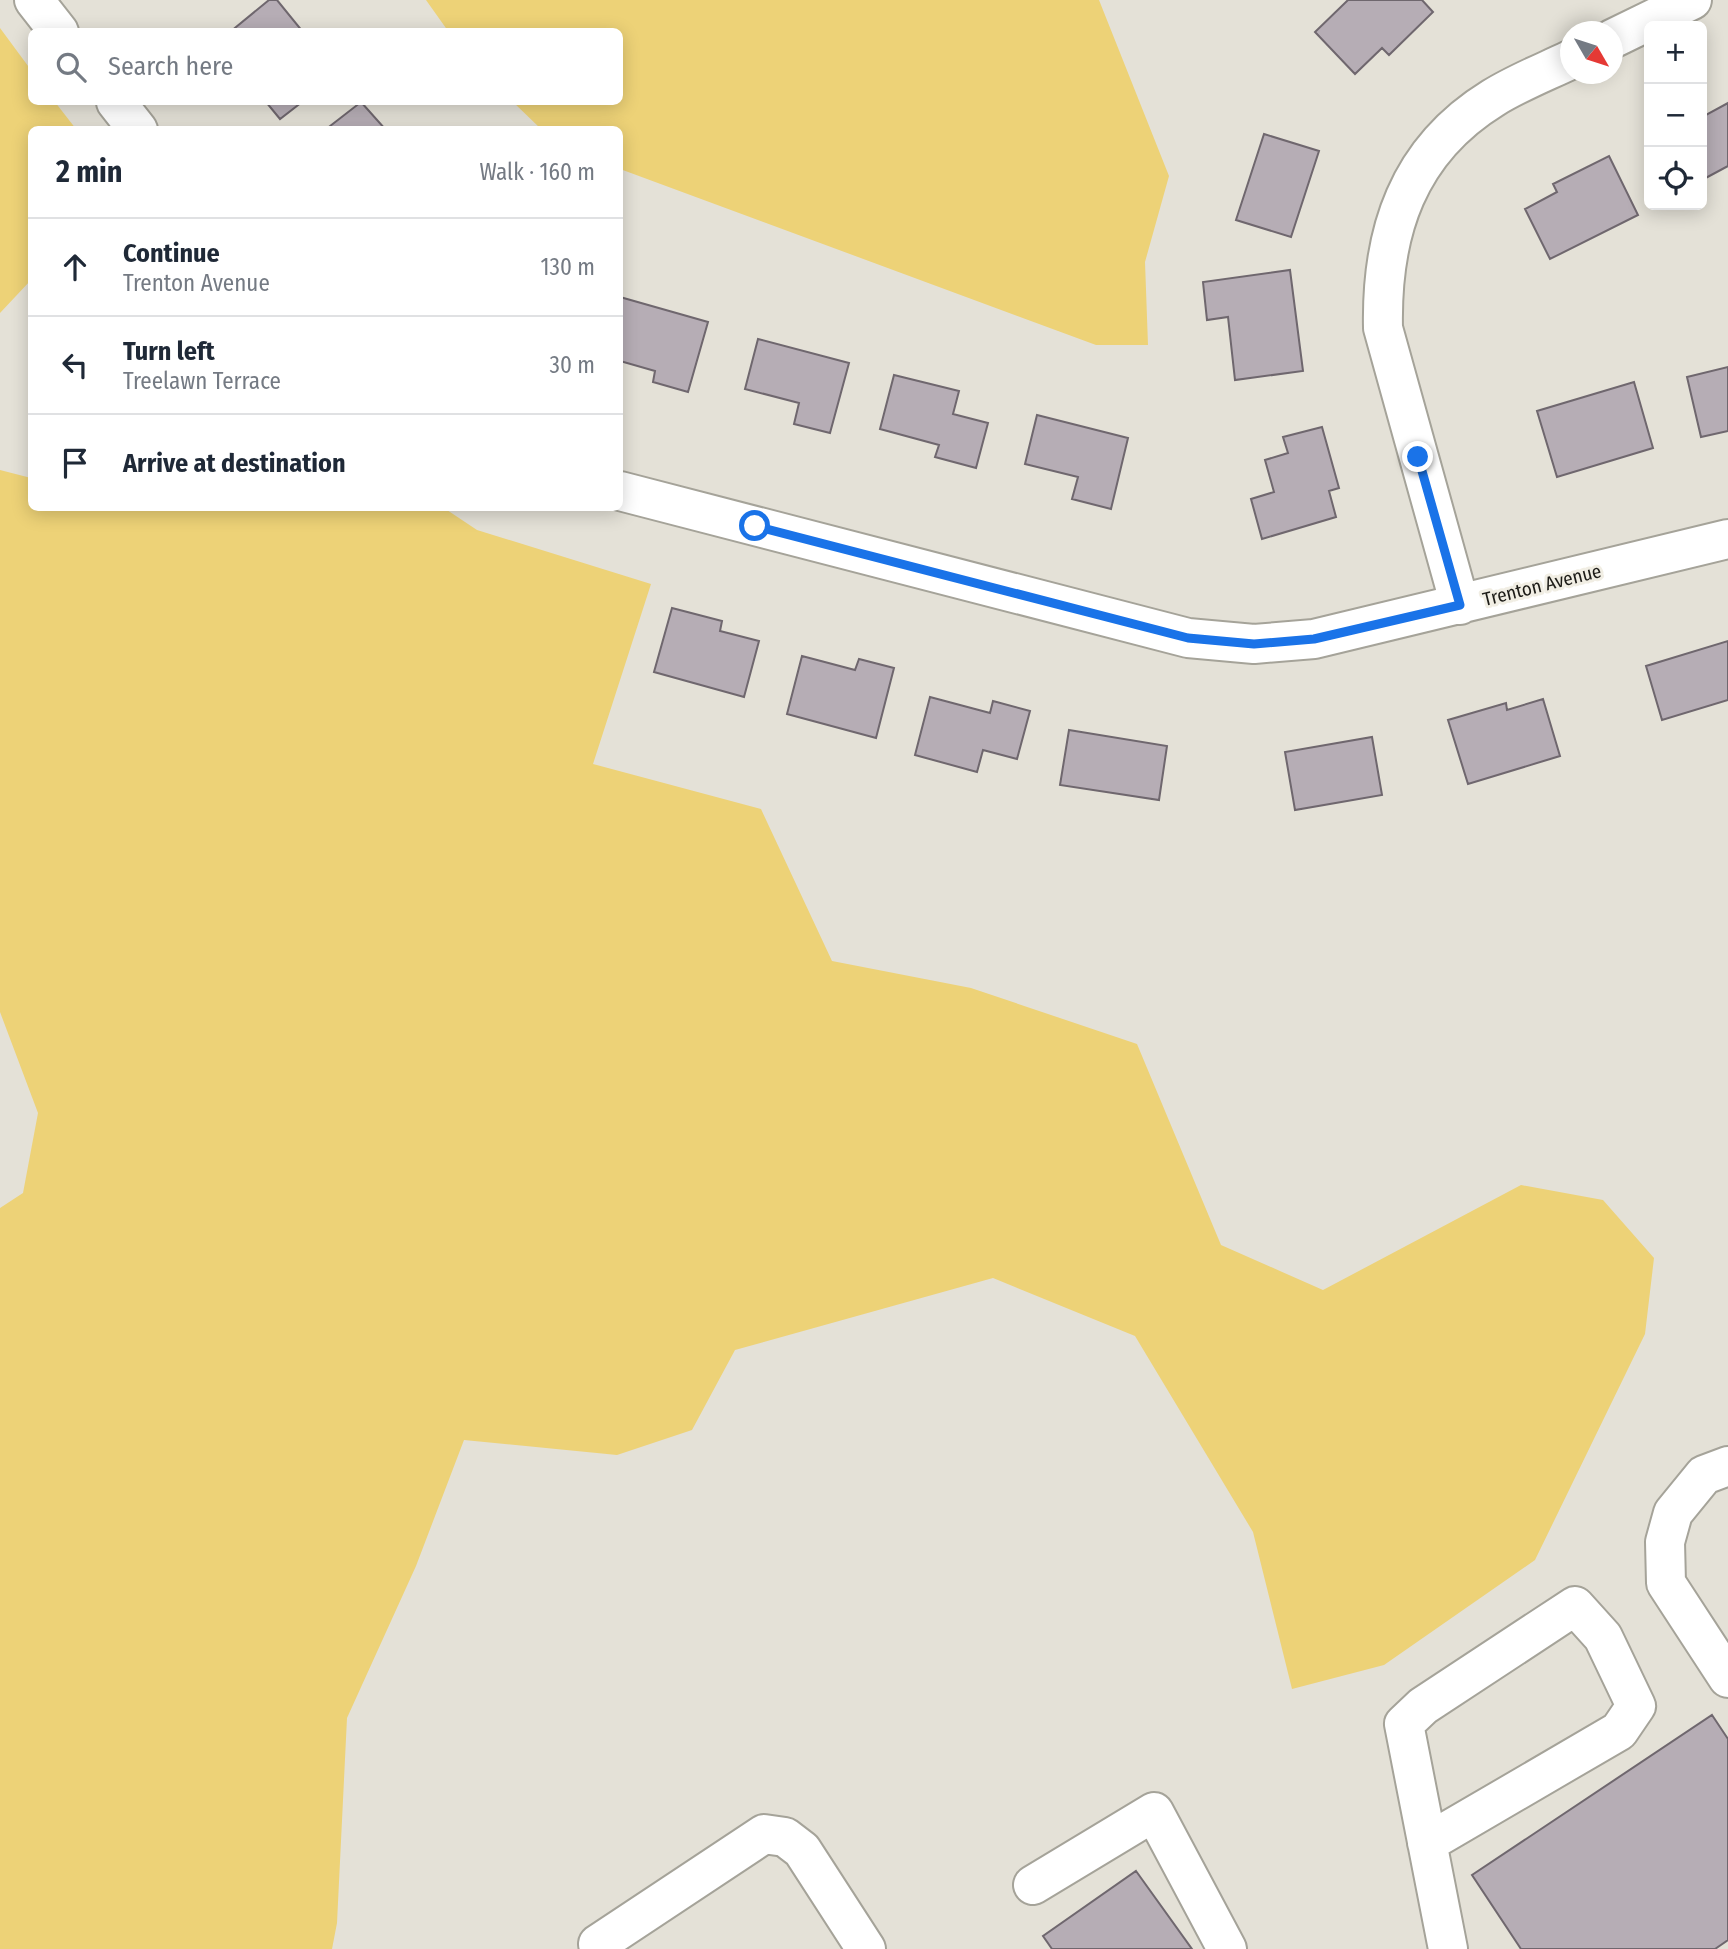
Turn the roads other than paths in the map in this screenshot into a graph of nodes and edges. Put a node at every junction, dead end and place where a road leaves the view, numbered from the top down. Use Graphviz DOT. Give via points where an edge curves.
graph roads {
  1 [pos="34,0"];
  2 [pos="1692,0"];
  3 [pos="57,28"];
  4 [pos="1623,34"];
  5 [pos="1560,65"];
  6 [pos="118,105"];
  7 [pos="135,126"];
  8 [pos="623,492"];
  9 [pos="1728,539"];
  10 [pos="1460,605"];
  11 [pos="1728,1466"];
  12 [pos="1728,1678"];
  13 [pos="1427,1843"];
  14 [pos="1033,1885"];
  15 [pos="602,1949"];
  16 [pos="866,1949"];
  17 [pos="1227,1949"];
  18 [pos="1448,1949"];
  1 -- 3 [label="street"];
  2 -- 4 [label="street"];
  5 -- 10 [label="street" via="1493,98 1454,128 1422,165 1402,201 1389,239 1382,283 1383,328"];
  6 -- 7 [label="street"];
  8 -- 10 [label="street, Trenton Avenue" via="1188,638 1254,644 1314,639"];
  9 -- 10 [label="street, Trenton Avenue"];
  11 -- 12 [label="street" via="1704,1475 1673,1513 1665,1542 1666,1583"];
  13 -- 13 [label="street" via="1404,1724 1423,1706 1575,1606 1603,1637 1636,1706 1619,1731"];
  13 -- 18 [label="street"];
  14 -- 17 [label="street" via="1154,1812"];
  15 -- 16 [label="street" via="598,1944 764,1834 785,1836 802,1850"];
}
